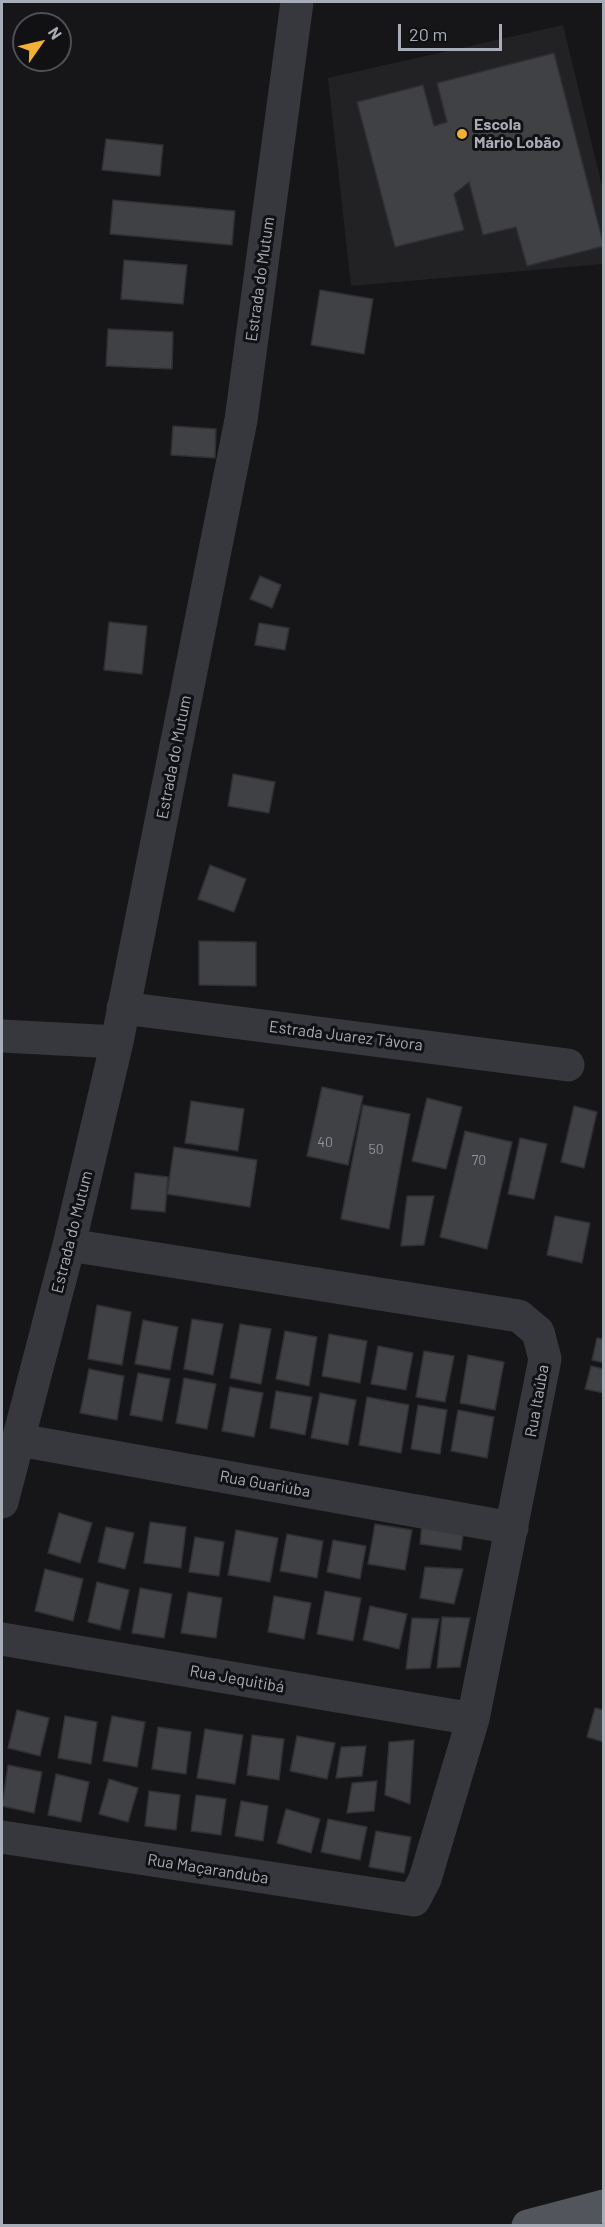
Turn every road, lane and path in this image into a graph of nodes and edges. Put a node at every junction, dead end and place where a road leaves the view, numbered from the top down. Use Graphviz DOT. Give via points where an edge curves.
graph roads {
  1 [pos="297,2"];
  2 [pos="123,1008"];
  3 [pos="2,1036"];
  4 [pos="117,1042"];
  5 [pos="568,1065"];
  6 [pos="69,1245"];
  7 [pos="19,1440"];
  8 [pos="2,1502"];
  9 [pos="512,1528"];
  10 [pos="2,1639"];
  11 [pos="473,1719"];
  12 [pos="2,1837"];
  13 [pos="414,1900"];
  14 [pos="603,2206"];
  15 [pos="528,2226"];
  1 -- 2 [label="street, Estrada do Mutum" via="241,420"];
  2 -- 4 [label="street, Estrada do Mutum"];
  2 -- 5 [label="street, Estrada Juarez Távora"];
  3 -- 4 [label="street"];
  4 -- 6 [label="street, Estrada do Mutum"];
  6 -- 7 [label="street, Estrada do Mutum"];
  6 -- 9 [label="street, Rua Itaúba" via="519,1316 538,1332 545,1359"];
  7 -- 8 [label="street, Estrada do Mutum"];
  7 -- 9 [label="street, Rua Guariúba"];
  9 -- 11 [label="street, Rua Itaúba"];
  10 -- 11 [label="street, Rua Jequitibá"];
  11 -- 13 [label="street, Rua Itaúba" via="425,1879"];
  12 -- 13 [label="street, Rua Maçaranduba"];
  14 -- 15 [label="main road"];
}
